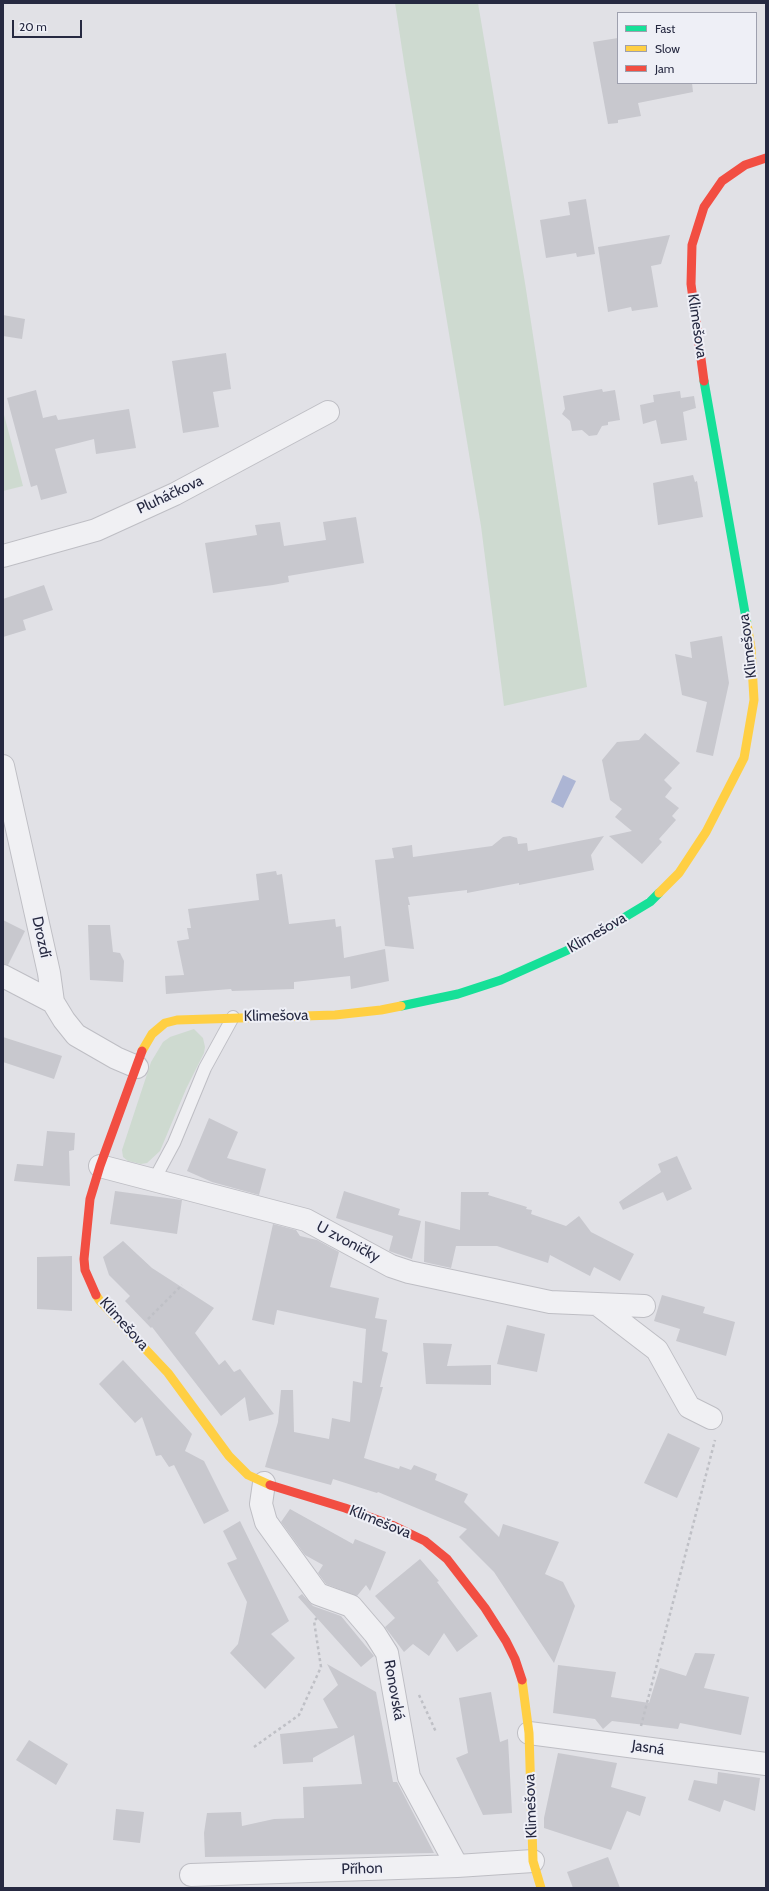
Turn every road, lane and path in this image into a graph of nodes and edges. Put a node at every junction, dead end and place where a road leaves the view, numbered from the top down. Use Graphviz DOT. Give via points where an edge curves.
graph roads {
  1 [pos="766,158"];
  2 [pos="328,412"];
  3 [pos="3,556"];
  4 [pos="3,766"];
  5 [pos="3,976"];
  6 [pos="53,1002"];
  7 [pos="233,1017"];
  8 [pos="137,1067"];
  9 [pos="100,1166"];
  10 [pos="154,1180"];
  11 [pos="182,1285"];
  12 [pos="598,1304"];
  13 [pos="644,1306"];
  14 [pos="132,1334"];
  15 [pos="711,1418"];
  16 [pos="264,1484"];
  17 [pos="332,1601"];
  18 [pos="529,1733"];
  19 [pos="635,1746"];
  20 [pos="254,1747"];
  21 [pos="766,1764"];
  22 [pos="533,1861"];
  23 [pos="457,1866"];
  24 [pos="191,1875"];
  25 [pos="541,1888"];
  1 -- 7 [label="street, Klimešova" via="745,165 722,181 704,207 692,245 691,284 707,400 750,648 754,700 744,758 706,832 679,872 650,902 577,946 502,980 458,994 381,1010 335,1016"];
  2 -- 3 [label="street, Pluháčkova" via="175,494 96,530"];
  4 -- 6 [label="street, Drozdí" via="49,973"];
  5 -- 6 [label="street"];
  6 -- 8 [label="street, Drozdí" via="76,1035"];
  7 -- 8 [label="street, Klimešova" via="177,1020 166,1023 152,1034 142,1051"];
  7 -- 10 [label="lane" via="205,1068 174,1143"];
  8 -- 9 [label="street, Klimešova"];
  9 -- 10 [label="street, U zvoničky"];
  9 -- 14 [label="street, Klimešova" via="90,1199 85,1270 100,1301"];
  10 -- 12 [label="street, U zvoničky" via="306,1220 391,1266 409,1272 550,1302"];
  11 -- 14 [label="path"];
  12 -- 13 [label="street, U zvoničky"];
  12 -- 15 [label="street" via="657,1350 689,1407"];
  14 -- 16 [label="street, Klimešova" via="168,1373 228,1456 248,1475"];
  15 -- 19 [label="path" via="721,1420"];
  16 -- 17 [label="street, Ronovská" via="261,1504 266,1522 318,1594"];
  16 -- 18 [label="street, Klimešova" via="345,1508 394,1526 425,1541 447,1559 485,1608 515,1659 524,1686"];
  17 -- 20 [label="path" via="314,1621 321,1667 299,1715"];
  17 -- 23 [label="street, Ronovská" via="352,1606 387,1653 409,1777"];
  18 -- 19 [label="street, Jasná"];
  18 -- 22 [label="street, Klimešova"];
  19 -- 21 [label="street, Jasná"];
  22 -- 23 [label="street, Příhon"];
  22 -- 25 [label="street, Klimešova"];
  23 -- 24 [label="street, Příhon"];
}
